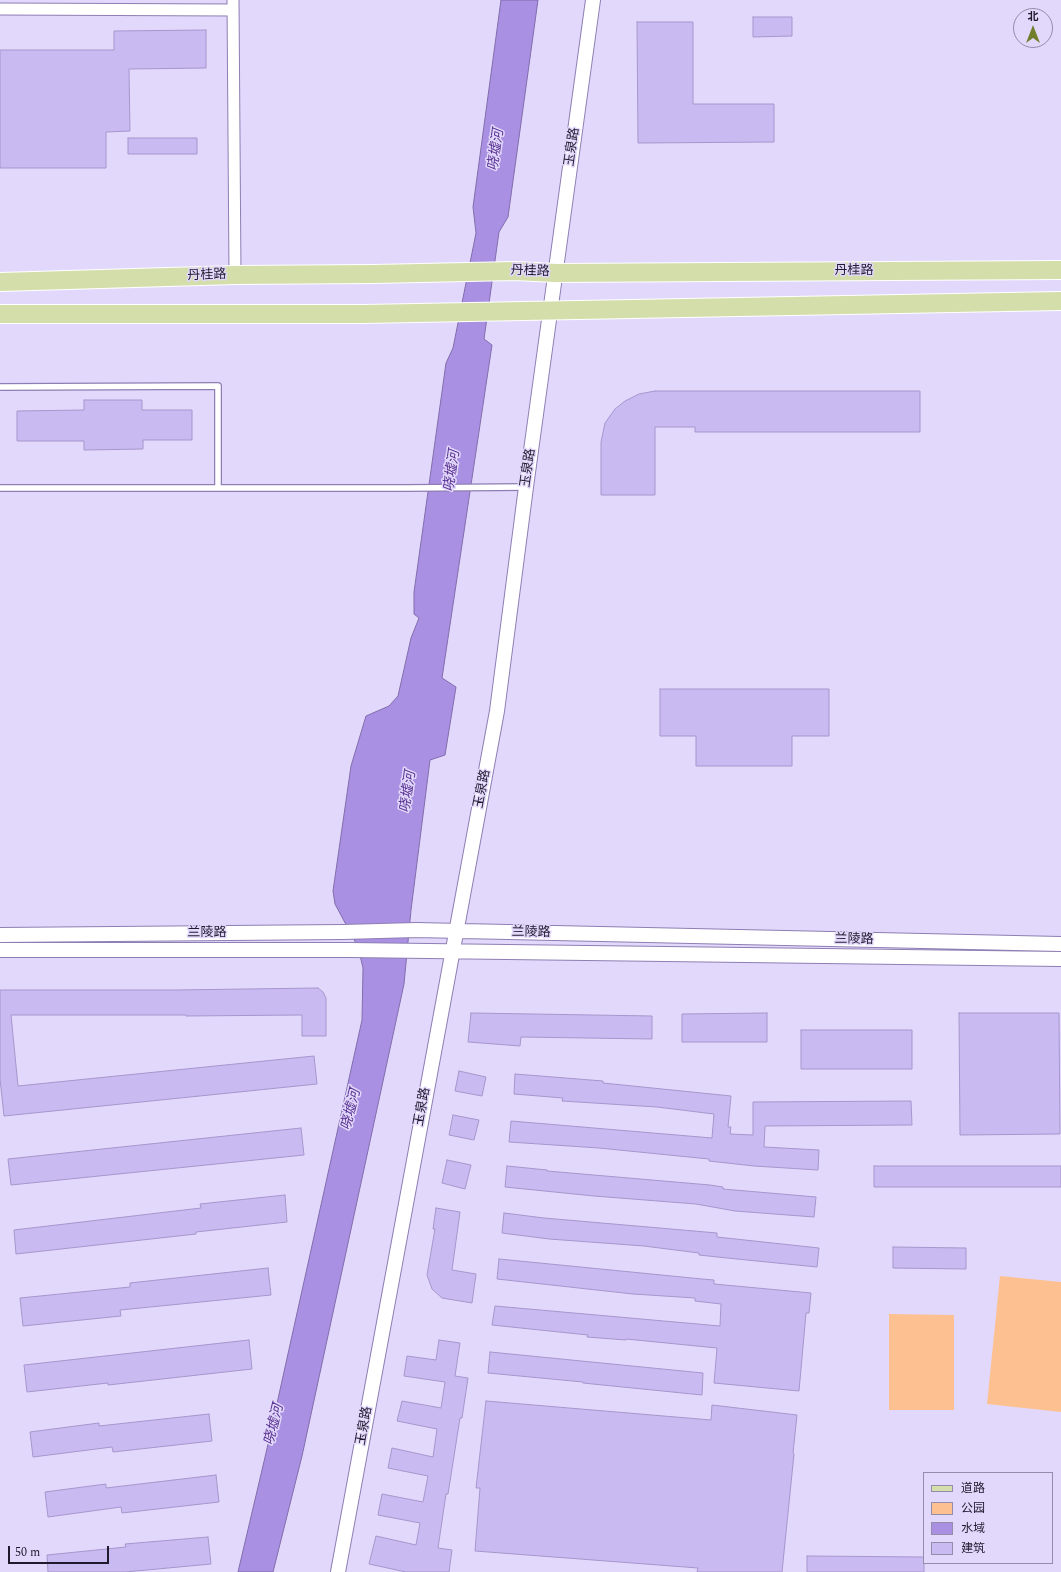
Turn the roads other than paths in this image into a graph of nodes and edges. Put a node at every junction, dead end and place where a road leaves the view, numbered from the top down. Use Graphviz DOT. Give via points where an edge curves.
graph roads {
  1 [pos="593,0"];
  2 [pos="233,5"];
  3 [pos="0,10"];
  4 [pos="1061,270"];
  5 [pos="556,273"];
  6 [pos="234,275"];
  7 [pos="0,282"];
  8 [pos="1061,301"];
  9 [pos="550,310"];
  10 [pos="0,314"];
  11 [pos="0,387"];
  12 [pos="526,487"];
  13 [pos="0,488"];
  14 [pos="218,488"];
  15 [pos="456,931"];
  16 [pos="0,935"];
  17 [pos="1061,944"];
  18 [pos="0,950"];
  19 [pos="452,951"];
  20 [pos="1061,959"];
  21 [pos="338,1572"];
  1 -- 5 [label="street, 玉泉路"];
  2 -- 3 [label="street"];
  2 -- 6 [label="street"];
  4 -- 5 [label="main road, 丹桂路"];
  5 -- 6 [label="main road, 丹桂路" via="515,271"];
  5 -- 9 [label="street, 玉泉路"];
  6 -- 7 [label="main road, 丹桂路"];
  8 -- 9 [label="main road"];
  9 -- 10 [label="main road" via="363,314"];
  9 -- 12 [label="street, 玉泉路"];
  11 -- 14 [label="lane" via="218,386"];
  12 -- 14 [label="lane"];
  12 -- 15 [label="street, 玉泉路" via="497,711"];
  13 -- 14 [label="lane"];
  15 -- 16 [label="street, 兰陵路"];
  15 -- 17 [label="street, 兰陵路"];
  15 -- 19 [label="street, 玉泉路"];
  18 -- 19 [label="street, 兰陵路"];
  19 -- 20 [label="street, 兰陵路"];
  19 -- 21 [label="street, 玉泉路"];
}
